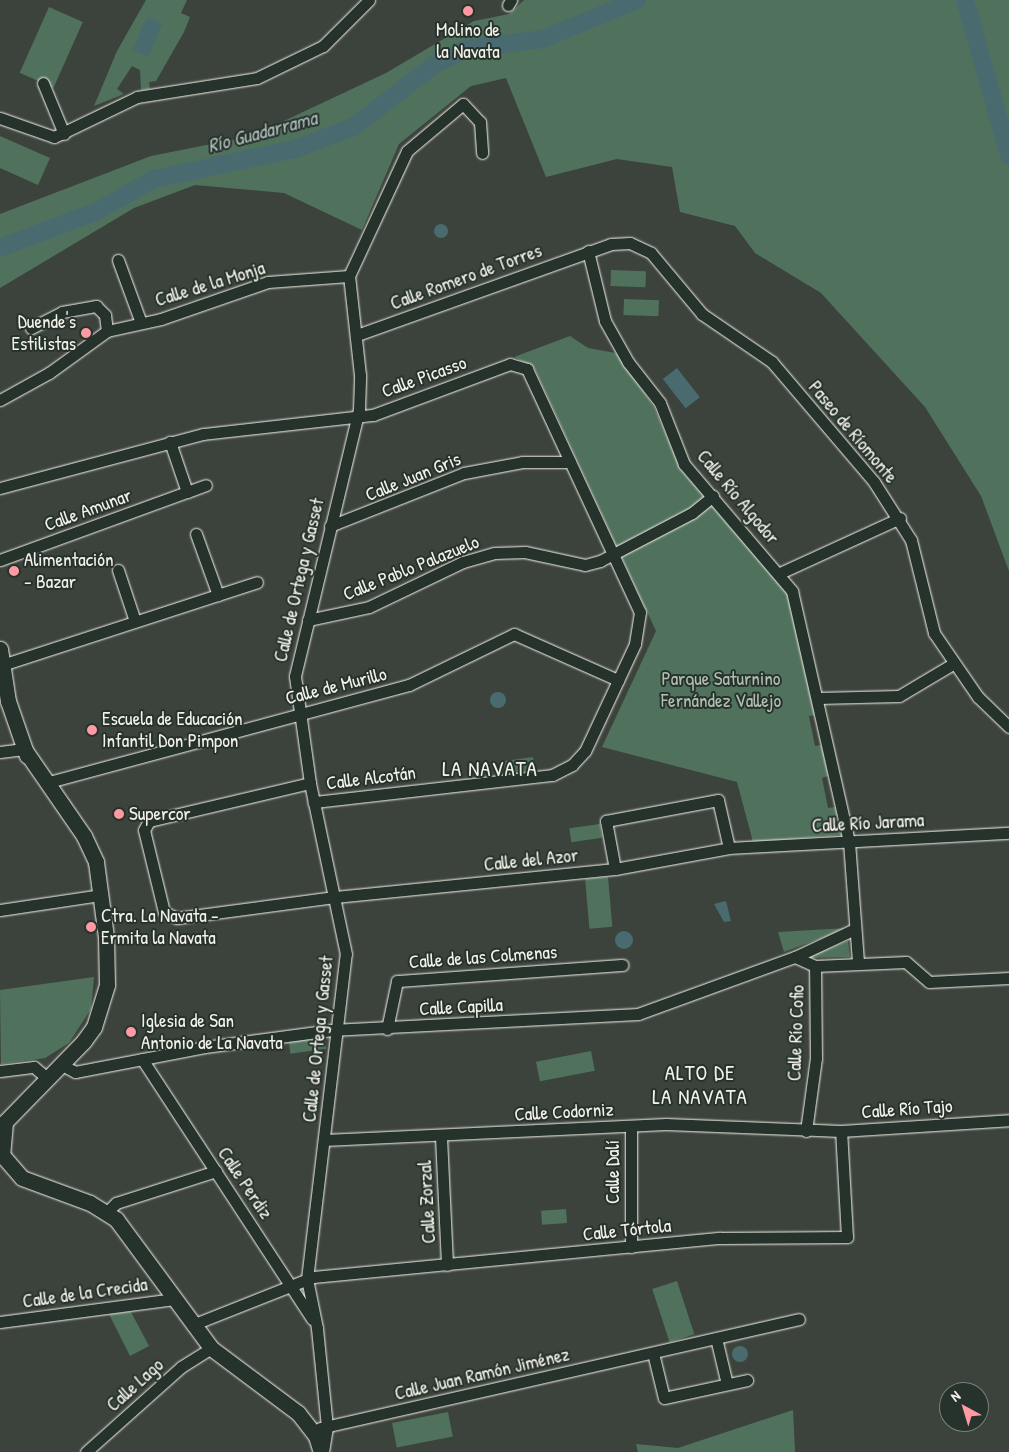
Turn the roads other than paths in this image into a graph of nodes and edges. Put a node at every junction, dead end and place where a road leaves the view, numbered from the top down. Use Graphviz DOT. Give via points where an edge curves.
graph roads {
  1 [pos="370,0"];
  2 [pos="43,83"];
  3 [pos="0,118"];
  4 [pos="64,134"];
  5 [pos="482,153"];
  6 [pos="588,251"];
  7 [pos="118,260"];
  8 [pos="349,276"];
  9 [pos="142,323"];
  10 [pos="31,328"];
  11 [pos="107,331"];
  12 [pos="357,335"];
  13 [pos="0,400"];
  14 [pos="356,418"];
  15 [pos="170,442"];
  16 [pos="570,462"];
  17 [pos="206,485"];
  18 [pos="0,488"];
  19 [pos="187,492"];
  20 [pos="713,496"];
  21 [pos="900,518"];
  22 [pos="330,526"];
  23 [pos="196,534"];
  24 [pos="613,554"];
  25 [pos="0,560"];
  26 [pos="118,570"];
  27 [pos="780,573"];
  28 [pos="258,582"];
  29 [pos="218,595"];
  30 [pos="308,620"];
  31 [pos="135,621"];
  32 [pos="0,649"];
  33 [pos="954,664"];
  34 [pos="2,665"];
  35 [pos="618,680"];
  36 [pos="818,698"];
  37 [pos="300,713"];
  38 [pos="1009,727"];
  39 [pos="24,748"];
  40 [pos="0,752"];
  41 [pos="30,767"];
  42 [pos="49,782"];
  43 [pos="310,783"];
  44 [pos="314,802"];
  45 [pos="69,830"];
  46 [pos="1009,833"];
  47 [pos="850,842"];
  48 [pos="729,848"];
  49 [pos="96,869"];
  50 [pos="615,870"];
  51 [pos="100,895"];
  52 [pos="335,897"];
  53 [pos="0,910"];
  54 [pos="855,929"];
  55 [pos="795,957"];
  56 [pos="858,963"];
  57 [pos="622,965"];
  58 [pos="815,966"];
  59 [pos="1009,978"];
  60 [pos="387,1029"];
  61 [pos="338,1032"];
  62 [pos="142,1059"];
  63 [pos="60,1064"];
  64 [pos="0,1071"];
  65 [pos="47,1078"];
  66 [pos="1009,1120"];
  67 [pos="631,1126"];
  68 [pos="806,1131"];
  69 [pos="841,1131"];
  70 [pos="441,1137"];
  71 [pos="324,1140"];
  72 [pos="216,1172"];
  73 [pos="107,1212"];
  74 [pos="632,1247"];
  75 [pos="447,1265"];
  76 [pos="306,1279"];
  77 [pos="292,1285"];
  78 [pos="174,1299"];
  79 [pos="799,1319"];
  80 [pos="0,1322"];
  81 [pos="192,1325"];
  82 [pos="317,1328"];
  83 [pos="716,1338"];
  84 [pos="211,1348"];
  85 [pos="653,1352"];
  86 [pos="747,1380"];
  87 [pos="727,1384"];
  88 [pos="319,1426"];
  89 [pos="86,1452"];
  90 [pos="322,1452"];
  1 -- 4 [label="street" via="322,46 280,70 257,78 137,97 108,108"];
  2 -- 4 [label="street"];
  3 -- 4 [label="street" via="45,138"];
  5 -- 8 [label="street" via="480,122 464,104 407,151"];
  6 -- 12 [label="street, Calle Romero de Torres"];
  6 -- 20 [label="street, Calle Río Algodor" via="605,321 628,362 660,403 684,464"];
  6 -- 21 [label="street, Paseo de Ríomonte" via="630,244 651,253 702,314 772,362"];
  7 -- 9 [label="street, Calle de la Monja"];
  8 -- 9 [label="street, Calle de la Monja" via="268,282"];
  8 -- 12 [label="street, Calle de Ortega y Gasset"];
  9 -- 11 [label="street, Calle de la Monja"];
  10 -- 11 [label="street" via="62,312 96,306 105,316"];
  11 -- 13 [label="street, Calle de la Monja" via="49,373"];
  12 -- 14 [label="street, Calle de Ortega y Gasset" via="360,375"];
  14 -- 15 [label="street, Calle Picasso"];
  14 -- 16 [label="street, Calle Picasso" via="510,364 527,370"];
  14 -- 22 [label="street, Calle de Ortega y Gasset"];
  15 -- 18 [label="street, Calle Picasso"];
  15 -- 19 [label="street"];
  16 -- 22 [label="street, Calle Juan Gris" via="522,462 464,473"];
  16 -- 24 [label="street, Calle Picasso"];
  17 -- 19 [label="street, Calle Amunar"];
  19 -- 25 [label="street, Calle Amunar"];
  20 -- 24 [label="street, Calle Pablo Palazuelo" via="692,513"];
  20 -- 27 [label="street, Calle Río Algodor"];
  21 -- 27 [label="street"];
  21 -- 33 [label="street, Paseo de Ríomonte" via="911,540 934,633"];
  22 -- 30 [label="street, Calle de Ortega y Gasset"];
  23 -- 29 [label="street"];
  24 -- 30 [label="street, Calle Pablo Palazuelo" via="585,565 525,552 495,553 463,562 369,607"];
  24 -- 35 [label="street, Calle Picasso" via="640,612 635,644"];
  26 -- 31 [label="street"];
  27 -- 36 [label="street, Calle Río Algodor" via="792,591"];
  28 -- 29 [label="street"];
  29 -- 31 [label="street"];
  30 -- 37 [label="street, Calle de Ortega y Gasset" via="295,676"];
  31 -- 34 [label="street"];
  32 -- 34 [label="main road"];
  33 -- 36 [label="street" via="899,696"];
  33 -- 38 [label="street, Paseo de Ríomonte"];
  34 -- 39 [label="main road"];
  35 -- 37 [label="street, Calle de Murillo" via="514,634 409,685"];
  35 -- 44 [label="street, Calle Alcotán" via="585,751 572,765 552,775"];
  36 -- 47 [label="street, Calle Río Algodor"];
  37 -- 42 [label="street, Calle de Murillo"];
  37 -- 43 [label="street, Calle de Ortega y Gasset"];
  39 -- 40 [label="street"];
  39 -- 41 [label="main road"];
  39 -- 42 [label="main road"];
  41 -- 42 [label="main road"];
  41 -- 45 [label="main road"];
  42 -- 45 [label="main road" via="47,788"];
  42 -- 49 [label="main road"];
  43 -- 44 [label="street, Calle de Ortega y Gasset"];
  43 -- 52 [label="street, Calle del Azor" via="150,821 144,830 169,916"];
  44 -- 52 [label="street, Calle de Ortega y Gasset"];
  45 -- 49 [label="main road"];
  46 -- 47 [label="street, Calle Río Jarama"];
  47 -- 48 [label="street, Calle Río Jarama"];
  47 -- 54 [label="street"];
  48 -- 50 [label="street, Calle del Azor"];
  48 -- 50 [label="street" via="718,800 606,821"];
  49 -- 51 [label="main road"];
  50 -- 52 [label="street, Calle del Azor"];
  51 -- 53 [label="street"];
  51 -- 63 [label="main road" via="108,961 102,1006 89,1034"];
  52 -- 61 [label="street, Calle de Ortega y Gasset" via="346,954"];
  54 -- 55 [label="street, Calle Capilla"];
  54 -- 56 [label="street"];
  55 -- 58 [label="street"];
  55 -- 60 [label="street, Calle Capilla" via="638,1014"];
  56 -- 58 [label="street"];
  56 -- 59 [label="street" via="906,962 929,982"];
  57 -- 60 [label="street, Calle de las Colmenas" via="396,981"];
  58 -- 68 [label="street, Calle Río Cofio" via="816,1058"];
  60 -- 61 [label="street, Calle Capilla"];
  61 -- 62 [label="street, Calle Capilla"];
  61 -- 71 [label="street, Calle de Ortega y Gasset"];
  62 -- 63 [label="street, Calle Capilla" via="75,1072"];
  62 -- 72 [label="street, Calle Perdiz"];
  63 -- 65 [label="main road"];
  64 -- 65 [label="street" via="34,1067"];
  65 -- 73 [label="main road" via="5,1122 0,1142 4,1161 22,1178"];
  66 -- 69 [label="street, Calle Río Tajo"];
  67 -- 68 [label="street, Calle Codorniz"];
  67 -- 70 [label="street, Calle Codorniz"];
  67 -- 74 [label="street, Calle Dalí"];
  68 -- 69 [label="street, Calle Río Tajo"];
  69 -- 74 [label="street, Calle Tórtola" via="847,1237 720,1238"];
  70 -- 71 [label="street, Calle Codorniz"];
  70 -- 75 [label="street, Calle Zorzal"];
  71 -- 76 [label="street, Calle de Ortega y Gasset"];
  72 -- 73 [label="street" via="116,1203"];
  72 -- 77 [label="street, Calle Perdiz"];
  73 -- 78 [label="main road" via="127,1232"];
  74 -- 75 [label="street, Calle Tórtola"];
  75 -- 76 [label="street, Calle Tórtola"];
  76 -- 77 [label="street, Calle Tórtola"];
  76 -- 82 [label="street, Calle Perdiz"];
  77 -- 81 [label="street, Calle Tórtola"];
  77 -- 82 [label="street, Calle Perdiz"];
  78 -- 80 [label="street, Calle de la Crecida"];
  78 -- 81 [label="main road"];
  79 -- 83 [label="street, Calle Juan Ramón Jiménez"];
  81 -- 84 [label="main road"];
  82 -- 88 [label="street, Calle Perdiz"];
  83 -- 85 [label="street, Calle Juan Ramón Jiménez"];
  83 -- 87 [label="street"];
  84 -- 88 [label="main road"];
  84 -- 89 [label="street, Calle Lago" via="181,1367"];
  85 -- 87 [label="street" via="664,1398"];
  85 -- 88 [label="street, Calle Juan Ramón Jiménez"];
  86 -- 87 [label="street"];
  88 -- 90 [label="main road"];
}
